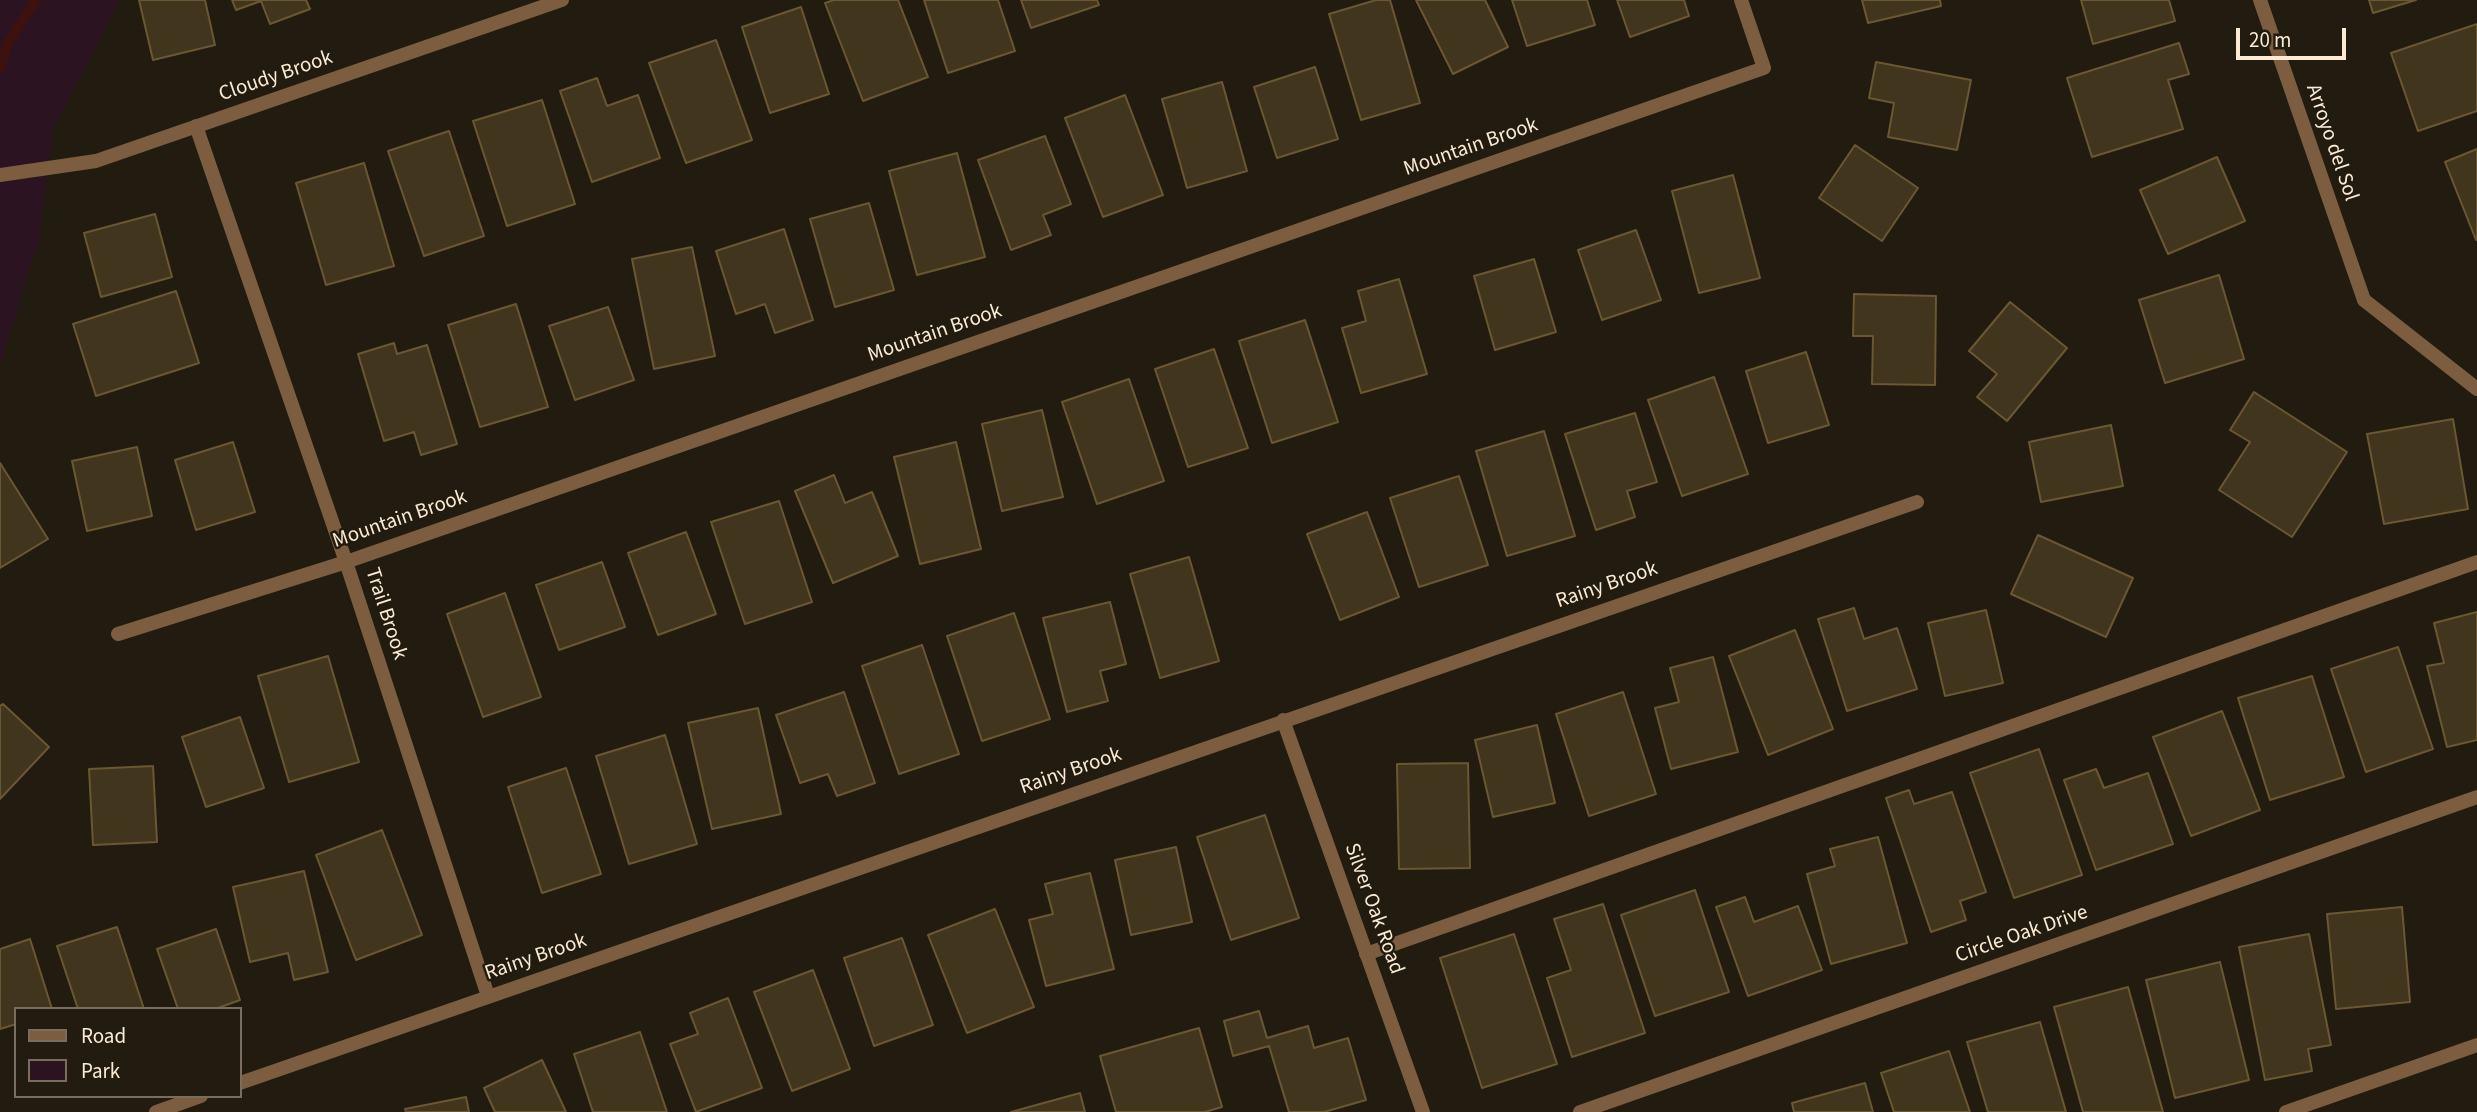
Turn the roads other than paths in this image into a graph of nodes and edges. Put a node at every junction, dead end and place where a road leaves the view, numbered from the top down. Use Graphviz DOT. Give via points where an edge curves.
graph roads {
  1 [pos="562,0"];
  2 [pos="1741,0"];
  3 [pos="2260,0"];
  4 [pos="196,126"];
  5 [pos="0,175"];
  6 [pos="2477,389"];
  7 [pos="1917,502"];
  8 [pos="346,562"];
  9 [pos="2477,562"];
  10 [pos="118,634"];
  11 [pos="1283,720"];
  12 [pos="2477,797"];
  13 [pos="1366,954"];
  14 [pos="488,996"];
  15 [pos="2477,1045"];
  16 [pos="242,1082"];
  17 [pos="195,1098"];
  18 [pos="156,1112"];
  19 [pos="1423,1112"];
  20 [pos="1580,1112"];
  21 [pos="2286,1112"];
  1 -- 4 [label="street, Cloudy Brook"];
  2 -- 8 [label="street, Mountain Brook" via="1764,68"];
  3 -- 6 [label="street, Arroyo del Sol" via="2364,300"];
  4 -- 5 [label="street, Cloudy Brook" via="96,161"];
  4 -- 8 [label="street, Trail Brook"];
  7 -- 11 [label="street, Rainy Brook"];
  8 -- 10 [label="street, Mountain Brook"];
  8 -- 14 [label="street, Trail Brook"];
  9 -- 13 [label="street"];
  11 -- 13 [label="street, Silver Oak Road"];
  11 -- 14 [label="street, Rainy Brook"];
  12 -- 20 [label="street, Circle Oak Drive"];
  13 -- 19 [label="street, Silver Oak Road"];
  14 -- 16 [label="street, Rainy Brook"];
  15 -- 21 [label="street"];
  17 -- 18 [label="street"];
}
